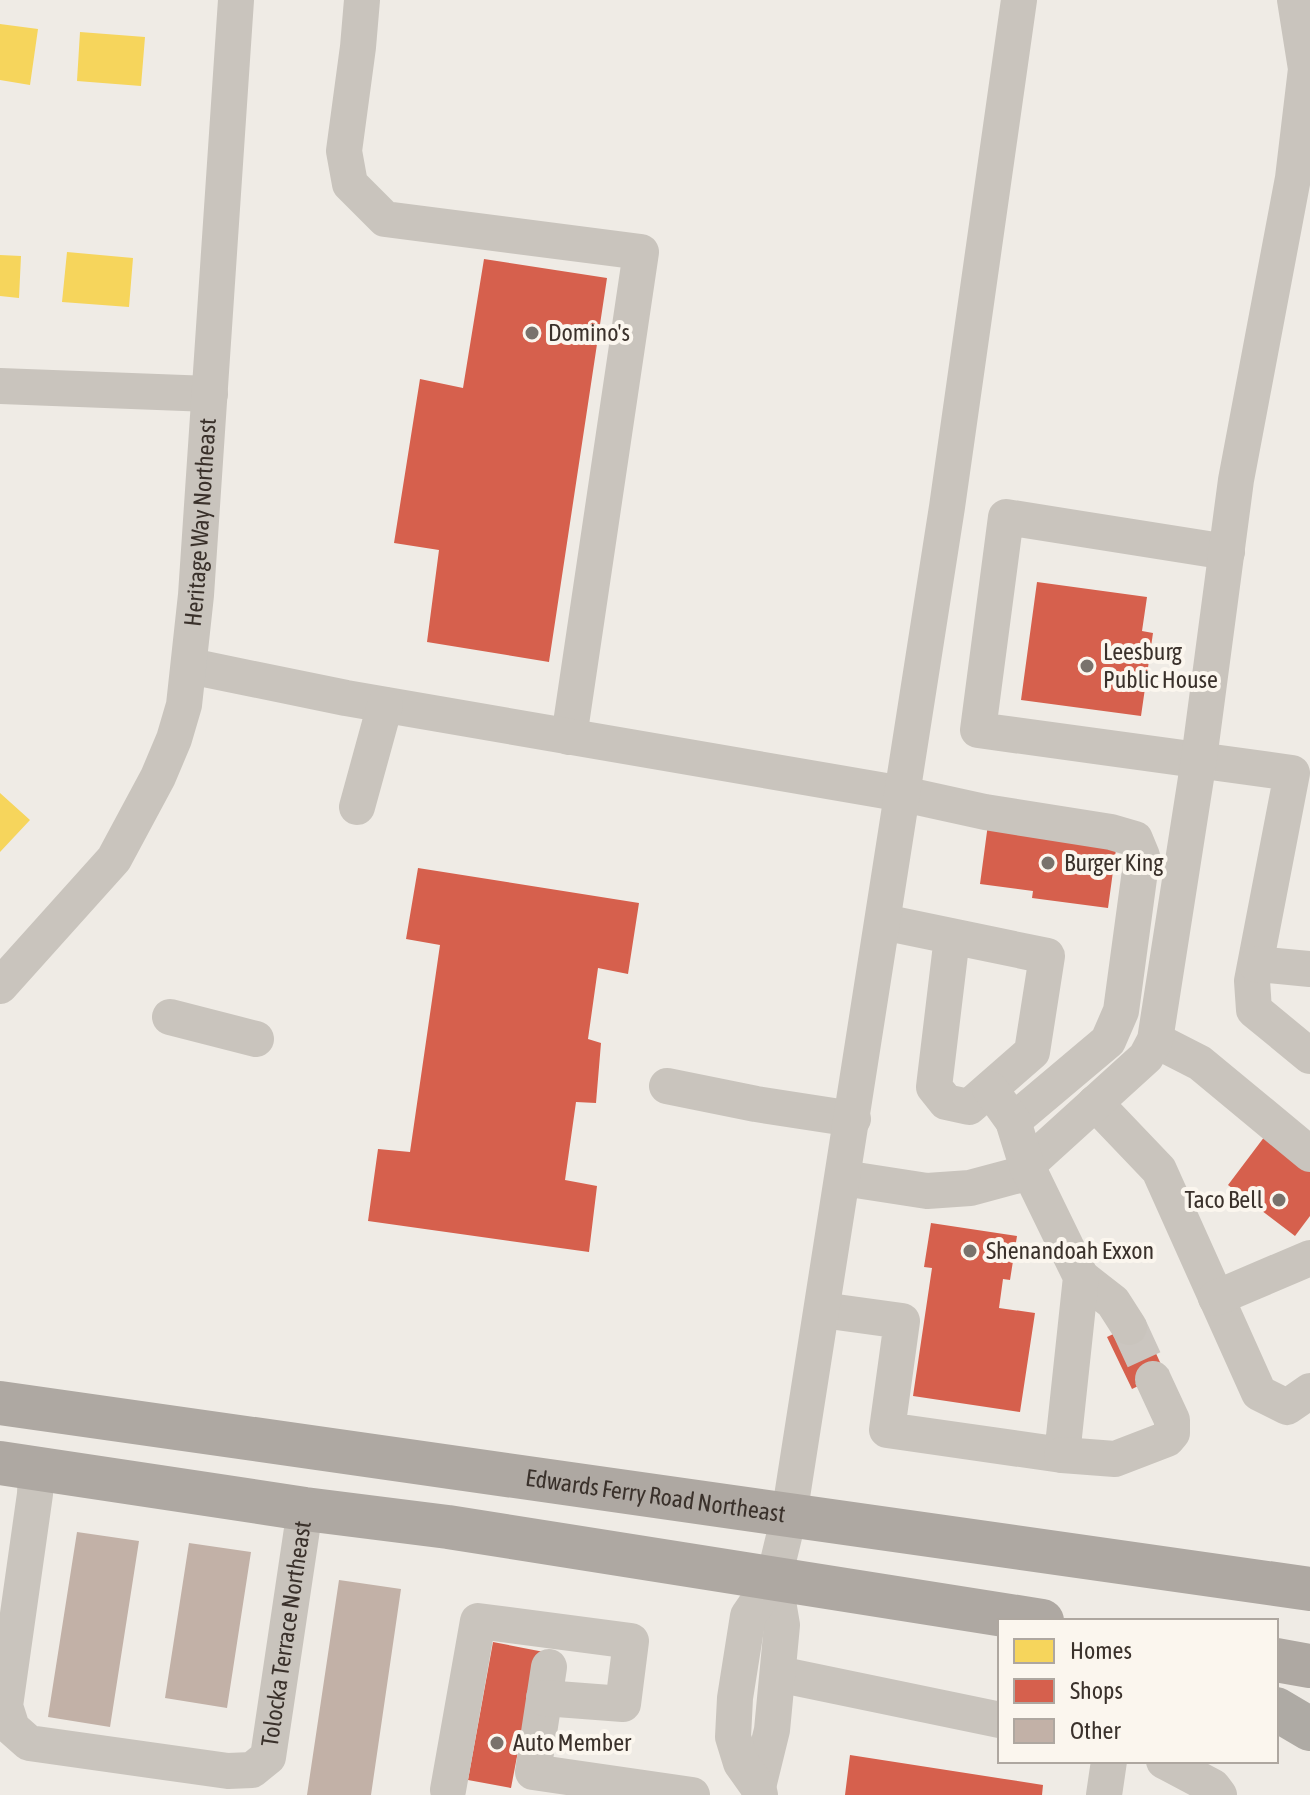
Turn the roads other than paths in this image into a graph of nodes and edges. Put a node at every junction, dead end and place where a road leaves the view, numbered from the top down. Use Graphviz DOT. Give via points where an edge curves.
graph roads {
  1 [pos="236,0"];
  2 [pos="362,0"];
  3 [pos="1019,0"];
  4 [pos="1295,0"];
  5 [pos="0,386"];
  6 [pos="210,394"];
  7 [pos="1227,552"];
  8 [pos="190,666"];
  9 [pos="385,705"];
  10 [pos="569,737"];
  11 [pos="1199,759"];
  12 [pos="903,794"];
  13 [pos="357,807"];
  14 [pos="883,922"];
  15 [pos="952,937"];
  16 [pos="1256,964"];
  17 [pos="1310,969"];
  18 [pos="2,978"];
  19 [pos="170,1017"];
  20 [pos="256,1039"];
  21 [pos="1155,1040"];
  22 [pos="1310,1056"];
  23 [pos="667,1086"];
  24 [pos="990,1089"];
  25 [pos="1095,1103"];
  26 [pos="853,1119"];
  27 [pos="1013,1121"];
  28 [pos="1310,1154"];
  29 [pos="1027,1166"];
  30 [pos="843,1178"];
  31 [pos="1310,1258"];
  32 [pos="1081,1277"];
  33 [pos="1216,1298"];
  34 [pos="822,1310"];
  35 [pos="1129,1327"];
  36 [pos="1153,1379"];
  37 [pos="1310,1391"];
  38 [pos="0,1403"];
  39 [pos="1062,1455"];
  40 [pos="18,1465"];
  41 [pos="305,1509"];
  42 [pos="789,1516"];
  43 [pos="774,1578"];
  44 [pos="1310,1589"];
  45 [pos="1030,1619"];
  46 [pos="1278,1660"];
  47 [pos="1310,1666"];
  48 [pos="778,1674"];
  49 [pos="1278,1710"];
  50 [pos="998,1720"];
  51 [pos="1310,1729"];
  52 [pos="1109,1763"];
  53 [pos="1168,1763"];
  54 [pos="448,1790"];
  55 [pos="759,1791"];
  56 [pos="692,1795"];
  57 [pos="1104,1795"];
  58 [pos="1219,1795"];
  1 -- 6 [label="street, Heritage Way Northeast"];
  2 -- 10 [label="street" via="344,151 350,184 385,219 641,252"];
  3 -- 12 [label="street"];
  4 -- 7 [label="street" via="1306,69 1293,178"];
  5 -- 6 [label="street"];
  6 -- 8 [label="street, Heritage Way Northeast"];
  7 -- 11 [label="street"];
  7 -- 11 [label="street" via="1006,517 978,730"];
  8 -- 9 [label="street"];
  8 -- 18 [label="street, Heritage Way Northeast" via="174,739 129,835 79,900"];
  9 -- 10 [label="street"];
  9 -- 13 [label="street"];
  10 -- 12 [label="street"];
  11 -- 16 [label="street" via="1292,773"];
  11 -- 21 [label="street"];
  12 -- 14 [label="street"];
  12 -- 27 [label="street" via="1111,832 1135,839 1142,856 1121,1011 1108,1041"];
  14 -- 15 [label="street"];
  14 -- 26 [label="street"];
  15 -- 24 [label="street" via="934,1087 946,1102 969,1107"];
  15 -- 24 [label="street" via="1047,956 1032,1052"];
  16 -- 17 [label="street"];
  16 -- 22 [label="street" via="1254,1010"];
  19 -- 20 [label="street"];
  21 -- 25 [label="street" via="1146,1057"];
  21 -- 28 [label="street" via="1200,1063"];
  23 -- 26 [label="street"];
  24 -- 27 [label="street"];
  25 -- 29 [label="street"];
  25 -- 33 [label="street" via="1159,1170"];
  26 -- 30 [label="street"];
  27 -- 29 [label="street"];
  29 -- 30 [label="street" via="1015,1176 970,1188 927,1191"];
  29 -- 32 [label="street"];
  30 -- 34 [label="street"];
  31 -- 33 [label="street"];
  32 -- 35 [label="street" via="1113,1302"];
  32 -- 39 [label="street"];
  33 -- 37 [label="street" via="1259,1393 1287,1407"];
  34 -- 39 [label="street" via="902,1321 887,1430"];
  34 -- 42 [label="street"];
  36 -- 39 [label="street" via="1172,1420 1167,1439 1115,1459"];
  38 -- 42 [label="main road, Edwards Ferry Road Northeast"];
  40 -- 41 [label="main road"];
  40 -- 41 [label="street, Tolocka Terrace Northeast" via="35,1494 5,1706 12,1728 29,1743 228,1771 252,1770 268,1757"];
  41 -- 43 [label="main road"];
  42 -- 43 [label="street"];
  42 -- 44 [label="main road, Edwards Ferry Road Northeast"];
  43 -- 45 [label="main road"];
  43 -- 48 [label="street" via="782,1625"];
  43 -- 55 [label="street" via="748,1616 735,1698 733,1737 741,1763"];
  46 -- 47 [label="main road"];
  48 -- 50 [label="street"];
  48 -- 55 [label="street"];
  49 -- 51 [label="highway"];
  52 -- 57 [label="street"];
  53 -- 58 [label="street"];
  54 -- 56 [label="street" via="478,1621 631,1641 623,1704 546,1683 533,1772"];
}
